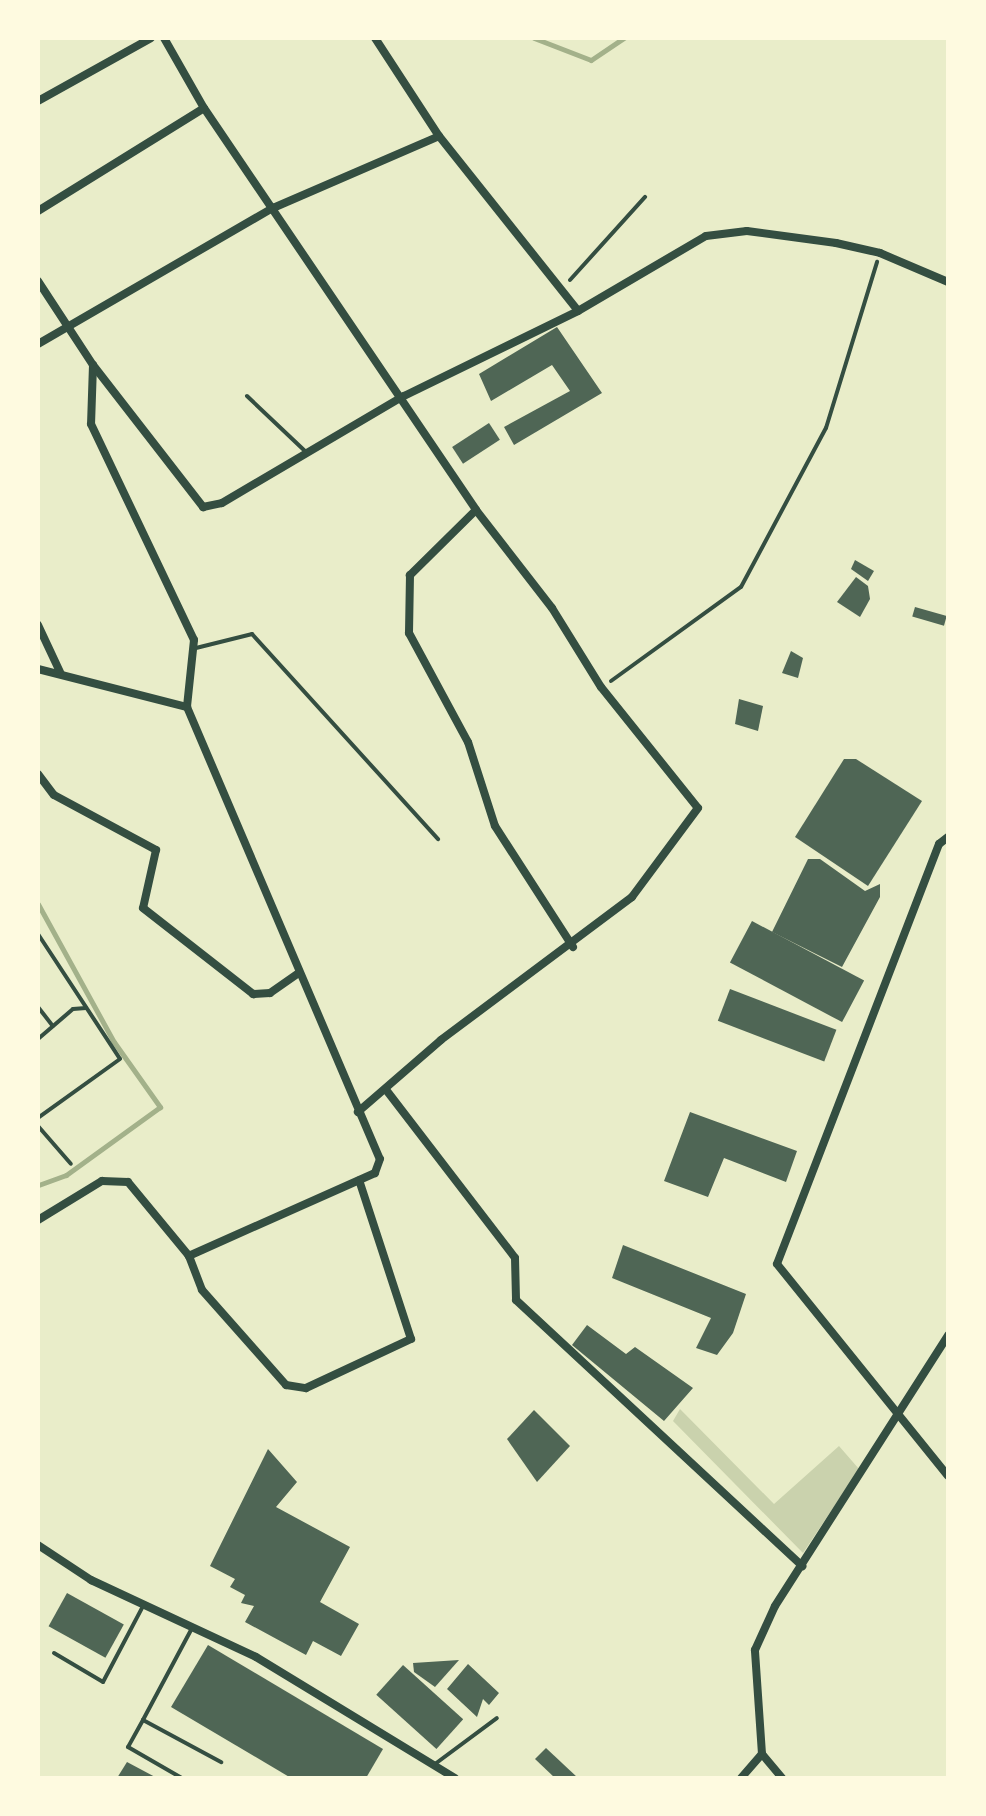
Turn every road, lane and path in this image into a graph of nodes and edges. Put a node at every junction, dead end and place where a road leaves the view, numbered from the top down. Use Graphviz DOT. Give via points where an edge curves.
graph roads {
  1 [pos="151,38"];
  2 [pos="164,38"];
  3 [pos="375,38"];
  4 [pos="38,101"];
  5 [pos="204,108"];
  6 [pos="439,136"];
  7 [pos="646,197"];
  8 [pos="273,208"];
  9 [pos="38,211"];
  10 [pos="880,253"];
  11 [pos="38,281"];
  12 [pos="948,282"];
  13 [pos="560,290"];
  14 [pos="578,310"];
  15 [pos="66,328"];
  16 [pos="38,344"];
  17 [pos="93,366"];
  18 [pos="246,396"];
  19 [pos="404,396"];
  20 [pos="306,452"];
  21 [pos="476,510"];
  22 [pos="38,625"];
  23 [pos="196,648"];
  24 [pos="38,669"];
  25 [pos="61,674"];
  26 [pos="601,687"];
  27 [pos="187,707"];
  28 [pos="38,774"];
  29 [pos="948,837"];
  30 [pos="438,839"];
  31 [pos="38,934"];
  32 [pos="573,947"];
  33 [pos="299,973"];
  34 [pos="38,1006"];
  35 [pos="86,1008"];
  36 [pos="53,1026"];
  37 [pos="38,1040"];
  38 [pos="387,1091"];
  39 [pos="38,1106"];
  40 [pos="358,1112"];
  41 [pos="43,1113"];
  42 [pos="38,1118"];
  43 [pos="38,1126"];
  44 [pos="71,1164"];
  45 [pos="359,1180"];
  46 [pos="38,1220"];
  47 [pos="189,1256"];
  48 [pos="948,1335"];
  49 [pos="902,1416"];
  50 [pos="948,1476"];
  51 [pos="38,1545"];
  52 [pos="802,1566"];
  53 [pos="143,1606"];
  54 [pos="192,1630"];
  55 [pos="54,1652"];
  56 [pos="497,1718"];
  57 [pos="143,1720"];
  58 [pos="762,1754"];
  59 [pos="221,1762"];
  60 [pos="435,1764"];
  61 [pos="182,1778"];
  62 [pos="456,1778"];
  63 [pos="740,1778"];
  64 [pos="782,1778"];
  1 -- 4 [label="street"];
  2 -- 5 [label="street"];
  3 -- 6 [label="street"];
  5 -- 8 [label="street"];
  5 -- 9 [label="street"];
  6 -- 8 [label="street"];
  6 -- 13 [label="street"];
  7 -- 13 [label="path"];
  8 -- 15 [label="street"];
  8 -- 19 [label="street"];
  10 -- 12 [label="street"];
  10 -- 14 [label="street" via="747,231 706,236"];
  10 -- 26 [label="path" via="826,428 742,586"];
  11 -- 15 [label="street"];
  13 -- 14 [label="street"];
  14 -- 19 [label="street"];
  15 -- 16 [label="street"];
  15 -- 17 [label="street"];
  17 -- 20 [label="street" via="203,507 222,503"];
  17 -- 23 [label="street" via="92,424"];
  18 -- 20 [label="lane"];
  19 -- 20 [label="street"];
  19 -- 21 [label="street"];
  21 -- 26 [label="street" via="552,608"];
  21 -- 32 [label="street" via="410,575 409,634 468,742 495,826"];
  22 -- 25 [label="street"];
  23 -- 27 [label="street"];
  23 -- 30 [label="lane" via="252,634"];
  24 -- 25 [label="street"];
  25 -- 27 [label="street"];
  26 -- 32 [label="street" via="698,808 632,897"];
  27 -- 33 [label="street"];
  28 -- 33 [label="street" via="54,795 156,850 143,908 253,994 270,993"];
  29 -- 49 [label="street" via="939,844 777,1264"];
  31 -- 35 [label="path"];
  32 -- 38 [label="street" via="441,1040"];
  33 -- 40 [label="street"];
  34 -- 36 [label="path"];
  35 -- 36 [label="path" via="73,1009"];
  35 -- 41 [label="path" via="120,1060"];
  36 -- 37 [label="path"];
  38 -- 40 [label="street"];
  38 -- 52 [label="street" via="515,1258 516,1300"];
  39 -- 41 [label="path"];
  40 -- 45 [label="street" via="380,1160 375,1173"];
  41 -- 42 [label="path"];
  43 -- 44 [label="path"];
  45 -- 47 [label="street"];
  45 -- 47 [label="street" via="410,1332 407,1344 306,1388 286,1386 202,1290"];
  46 -- 47 [label="street" via="102,1182 128,1182"];
  48 -- 49 [label="street"];
  49 -- 50 [label="street"];
  49 -- 52 [label="street"];
  51 -- 53 [label="street"];
  52 -- 58 [label="street" via="755,1650"];
  53 -- 54 [label="street"];
  53 -- 55 [label="lane" via="102,1682"];
  54 -- 57 [label="lane"];
  54 -- 60 [label="street" via="256,1657"];
  56 -- 60 [label="lane"];
  57 -- 59 [label="lane"];
  57 -- 61 [label="lane" via="128,1747"];
  58 -- 63 [label="street"];
  58 -- 64 [label="street"];
  60 -- 62 [label="street"];
}
